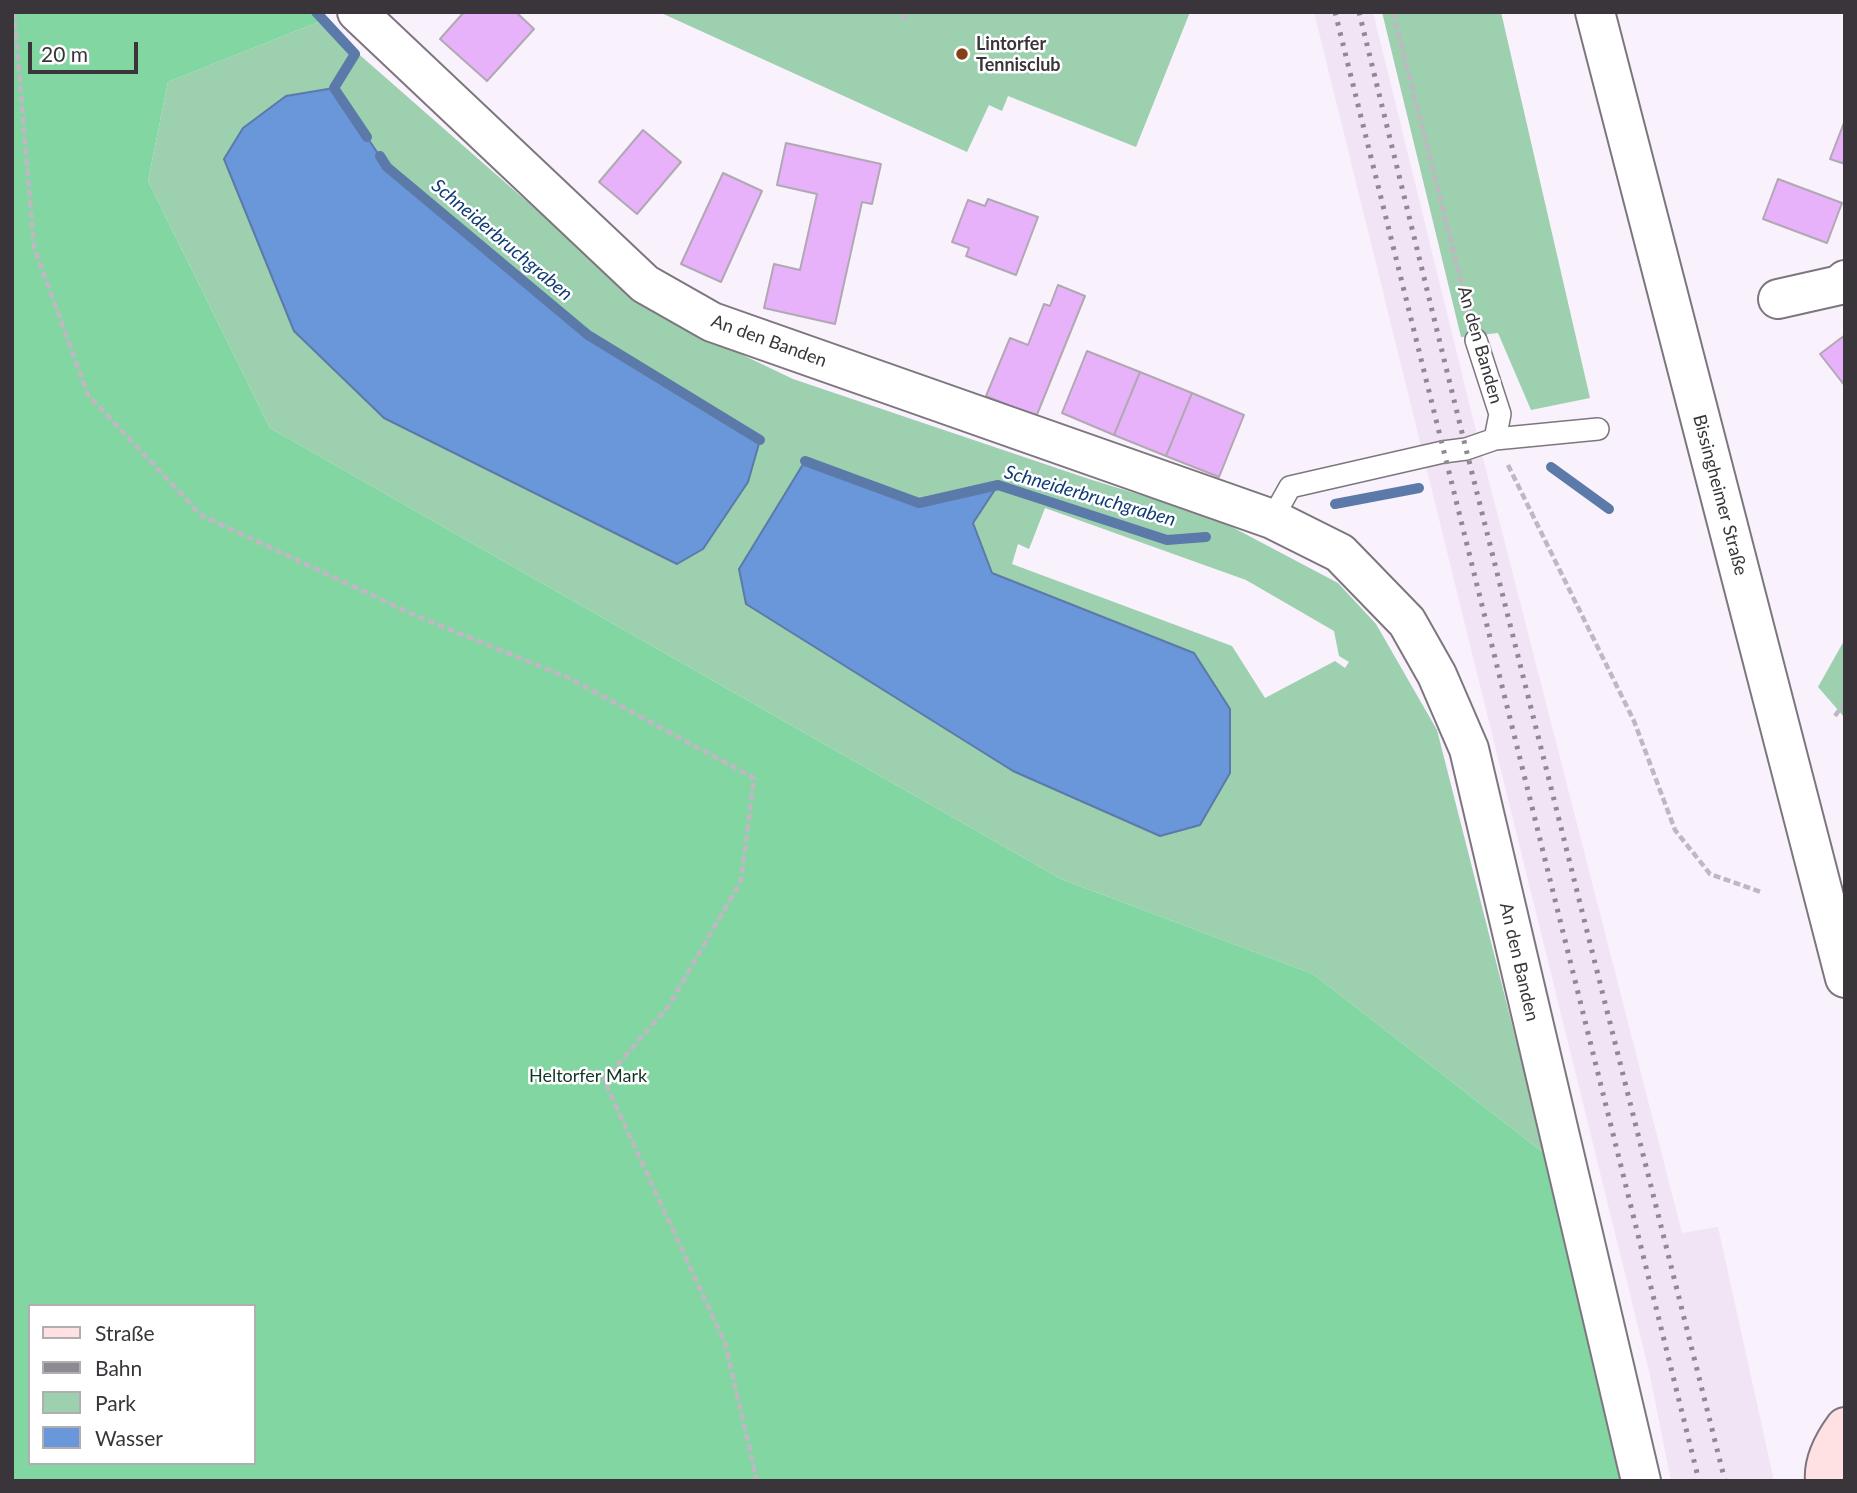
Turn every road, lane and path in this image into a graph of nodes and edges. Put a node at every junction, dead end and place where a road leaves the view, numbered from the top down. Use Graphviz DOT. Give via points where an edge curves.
graph roads {
  1 [pos="14,12"];
  2 [pos="357,12"];
  3 [pos="905,12"];
  4 [pos="1393,12"];
  5 [pos="1595,12"];
  6 [pos="905,20"];
  7 [pos="1845,280"];
  8 [pos="1778,299"];
  9 [pos="1476,340"];
  10 [pos="1598,429"];
  11 [pos="1495,439"];
  12 [pos="1272,519"];
  13 [pos="1845,702"];
  14 [pos="1835,716"];
  15 [pos="1761,892"];
  16 [pos="1845,978"];
  17 [pos="1845,1427"];
  18 [pos="757,1481"];
  19 [pos="1642,1481"];
  20 [pos="1825,1481"];
  1 -- 18 [label="path" via="34,247 89,394 201,515 412,614 569,678 754,778 741,881 668,1007 604,1080 725,1343"];
  2 -- 12 [label="street, An den Banden" via="645,284 712,323"];
  3 -- 6 [label="path"];
  4 -- 9 [label="path, An den Banden"];
  5 -- 16 [label="street, Bissingheimer Straße"];
  7 -- 8 [label="street"];
  9 -- 11 [label="lane, An den Banden" via="1500,414"];
  10 -- 11 [label="lane"];
  11 -- 12 [label="lane" via="1290,487"];
  11 -- 15 [label="path" via="1634,721 1675,830 1710,874"];
  12 -- 19 [label="street, An den Banden" via="1340,553 1407,622 1437,675 1469,749"];
  13 -- 14 [label="path"];
  17 -- 20 [label="main road" via="1832,1443"];
}
